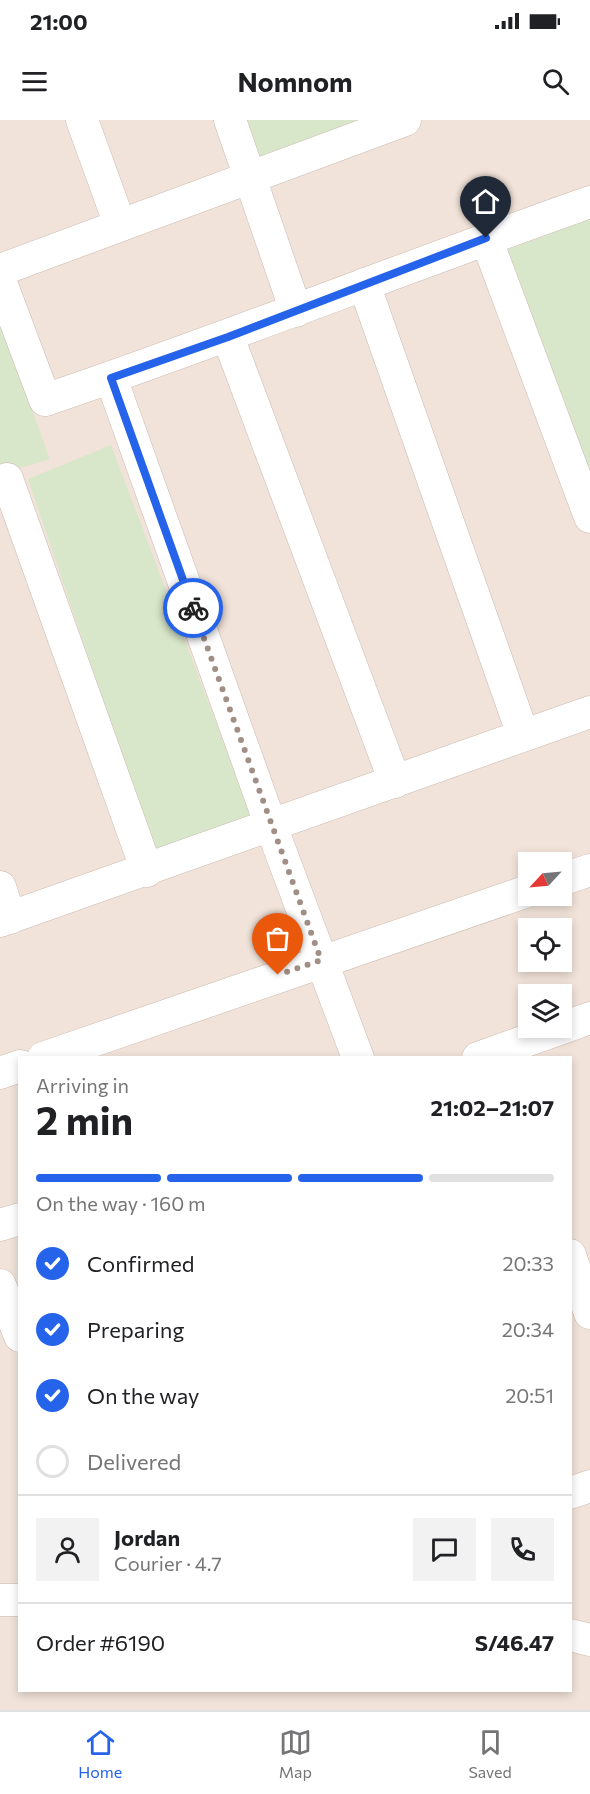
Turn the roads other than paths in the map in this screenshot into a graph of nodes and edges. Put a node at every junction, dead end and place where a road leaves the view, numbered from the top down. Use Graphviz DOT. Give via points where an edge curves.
graph roads {
  1 [pos="82,120"];
  2 [pos="230,120"];
  3 [pos="405,120"];
  4 [pos="250,176"];
  5 [pos="590,202"];
  6 [pos="120,225"];
  7 [pos="486,238"];
  8 [pos="0,270"];
  9 [pos="0,280"];
  10 [pos="363,284"];
  11 [pos="296,311"];
  12 [pos="228,337"];
  13 [pos="111,378"];
  14 [pos="8,479"];
  15 [pos="590,517"];
  16 [pos="590,712"];
  17 [pos="523,735"];
  18 [pos="395,782"];
  19 [pos="271,826"];
  20 [pos="590,870"];
  21 [pos="147,871"];
  22 [pos="572,876"];
  23 [pos="0,887"];
  24 [pos="518,894"];
  25 [pos="5,919"];
  26 [pos="321,960"];
  27 [pos="590,1018"];
  28 [pos="493,1055"];
  29 [pos="50,1056"];
  30 [pos="357,1056"];
  31 [pos="18,1067"];
  32 [pos="0,1073"];
  33 [pos="18,1220"];
  34 [pos="0,1225"];
  35 [pos="572,1261"];
  36 [pos="0,1284"];
  37 [pos="590,1313"];
  38 [pos="18,1331"];
  39 [pos="590,1486"];
  40 [pos="572,1492"];
  41 [pos="0,1600"];
  42 [pos="18,1600"];
  43 [pos="572,1636"];
  44 [pos="590,1640"];
  1 -- 6 [label="street"];
  2 -- 4 [label="street"];
  3 -- 4 [label="street"];
  4 -- 6 [label="street"];
  4 -- 11 [label="street"];
  5 -- 7 [label="street"];
  6 -- 8 [label="street"];
  7 -- 10 [label="street"];
  7 -- 15 [label="street"];
  9 -- 13 [label="street" via="45,400"];
  10 -- 11 [label="street"];
  10 -- 17 [label="street"];
  11 -- 12 [label="street"];
  12 -- 13 [label="street"];
  12 -- 18 [label="street"];
  13 -- 19 [label="street"];
  14 -- 21 [label="street"];
  16 -- 17 [label="street"];
  17 -- 18 [label="street"];
  18 -- 19 [label="street"];
  19 -- 21 [label="street"];
  19 -- 26 [label="street"];
  20 -- 22 [label="street"];
  21 -- 25 [label="street"];
  23 -- 25 [label="street"];
  24 -- 26 [label="street"];
  26 -- 29 [label="street"];
  26 -- 30 [label="street"];
  27 -- 28 [label="street"];
  31 -- 32 [label="street"];
  33 -- 34 [label="street"];
  35 -- 37 [label="street"];
  36 -- 38 [label="street"];
  39 -- 40 [label="street"];
  41 -- 42 [label="street"];
  43 -- 44 [label="street"];
}
